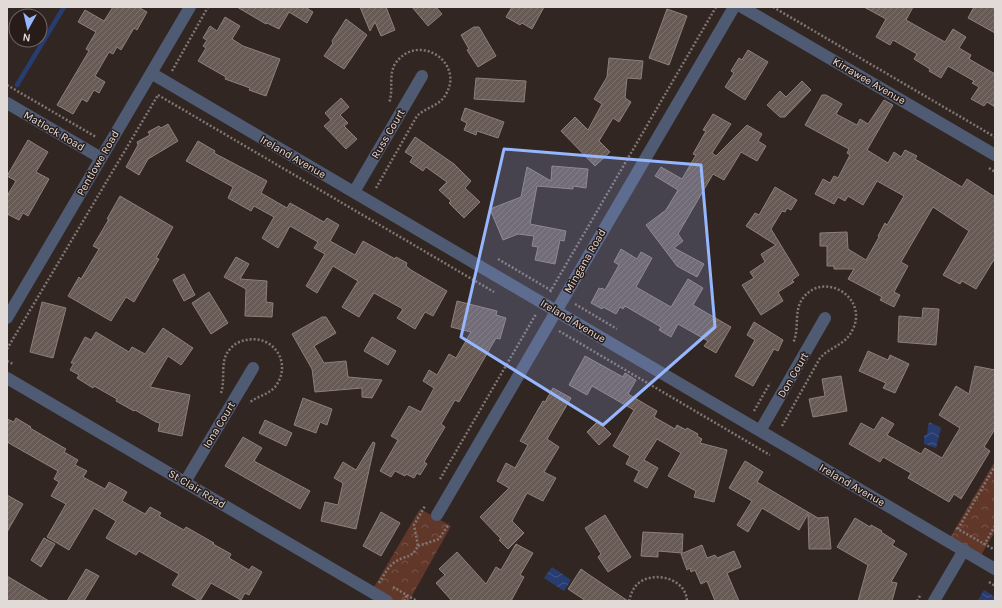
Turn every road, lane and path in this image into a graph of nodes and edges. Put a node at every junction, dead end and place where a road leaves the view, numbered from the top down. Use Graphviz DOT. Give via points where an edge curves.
graph roads {
  1 [pos="190,7"];
  2 [pos="208,7"];
  3 [pos="716,7"];
  4 [pos="734,7"];
  5 [pos="742,7"];
  6 [pos="773,7"];
  7 [pos="151,73"];
  8 [pos="170,73"];
  9 [pos="422,76"];
  10 [pos="7,85"];
  11 [pos="160,91"];
  12 [pos="158,95"];
  13 [pos="7,103"];
  14 [pos="96,137"];
  15 [pos="995,137"];
  16 [pos="995,156"];
  17 [pos="101,158"];
  18 [pos="354,192"];
  19 [pos="548,294"];
  20 [pos="500,296"];
  21 [pos="555,311"];
  22 [pos="534,316"];
  23 [pos="7,318"];
  24 [pos="825,318"];
  25 [pos="539,319"];
  26 [pos="558,330"];
  27 [pos="7,349"];
  28 [pos="253,368"];
  29 [pos="7,378"];
  30 [pos="760,431"];
  31 [pos="773,456"];
  32 [pos="995,466"];
  33 [pos="185,482"];
  34 [pos="436,515"];
  35 [pos="995,526"];
  36 [pos="958,530"];
  37 [pos="964,550"];
  38 [pos="981,551"];
  39 [pos="995,569"];
  40 [pos="407,595"];
  41 [pos="386,601"];
  42 [pos="404,601"];
  43 [pos="629,601"];
  44 [pos="687,601"];
  45 [pos="934,601"];
  1 -- 7 [label="street, Pentlowe Road"];
  2 -- 8 [label="path"];
  3 -- 19 [label="path"];
  4 -- 21 [label="street, Mingana Road"];
  5 -- 16 [label="street, Kirrawee Avenue"];
  6 -- 15 [label="path"];
  7 -- 17 [label="street, Pentlowe Road"];
  7 -- 18 [label="street, Ireland Avenue"];
  9 -- 18 [label="street, Russ Court"];
  10 -- 14 [label="path"];
  11 -- 12 [label="path"];
  12 -- 20 [label="path"];
  12 -- 27 [label="path"];
  13 -- 17 [label="street, Matlock Road"];
  17 -- 23 [label="street, Pentlowe Road"];
  18 -- 21 [label="street, Ireland Avenue"];
  21 -- 30 [label="street, Ireland Avenue"];
  21 -- 34 [label="street, Mingana Road"];
  22 -- 25 [label="path"];
  24 -- 30 [label="street, Don Court"];
  26 -- 31 [label="path"];
  28 -- 33 [label="street, Iona Court"];
  29 -- 33 [label="street, St Clair Road"];
  30 -- 37 [label="street, Ireland Avenue"];
  32 -- 36 [label="path"];
  33 -- 41 [label="street, St Clair Road"];
  35 -- 38 [label="path"];
  37 -- 39 [label="street, Ireland Avenue"];
  37 -- 45 [label="street"];
  40 -- 42 [label="path"];
  43 -- 44 [label="path" via="634,588 640,582 656,576 678,584"];
}
